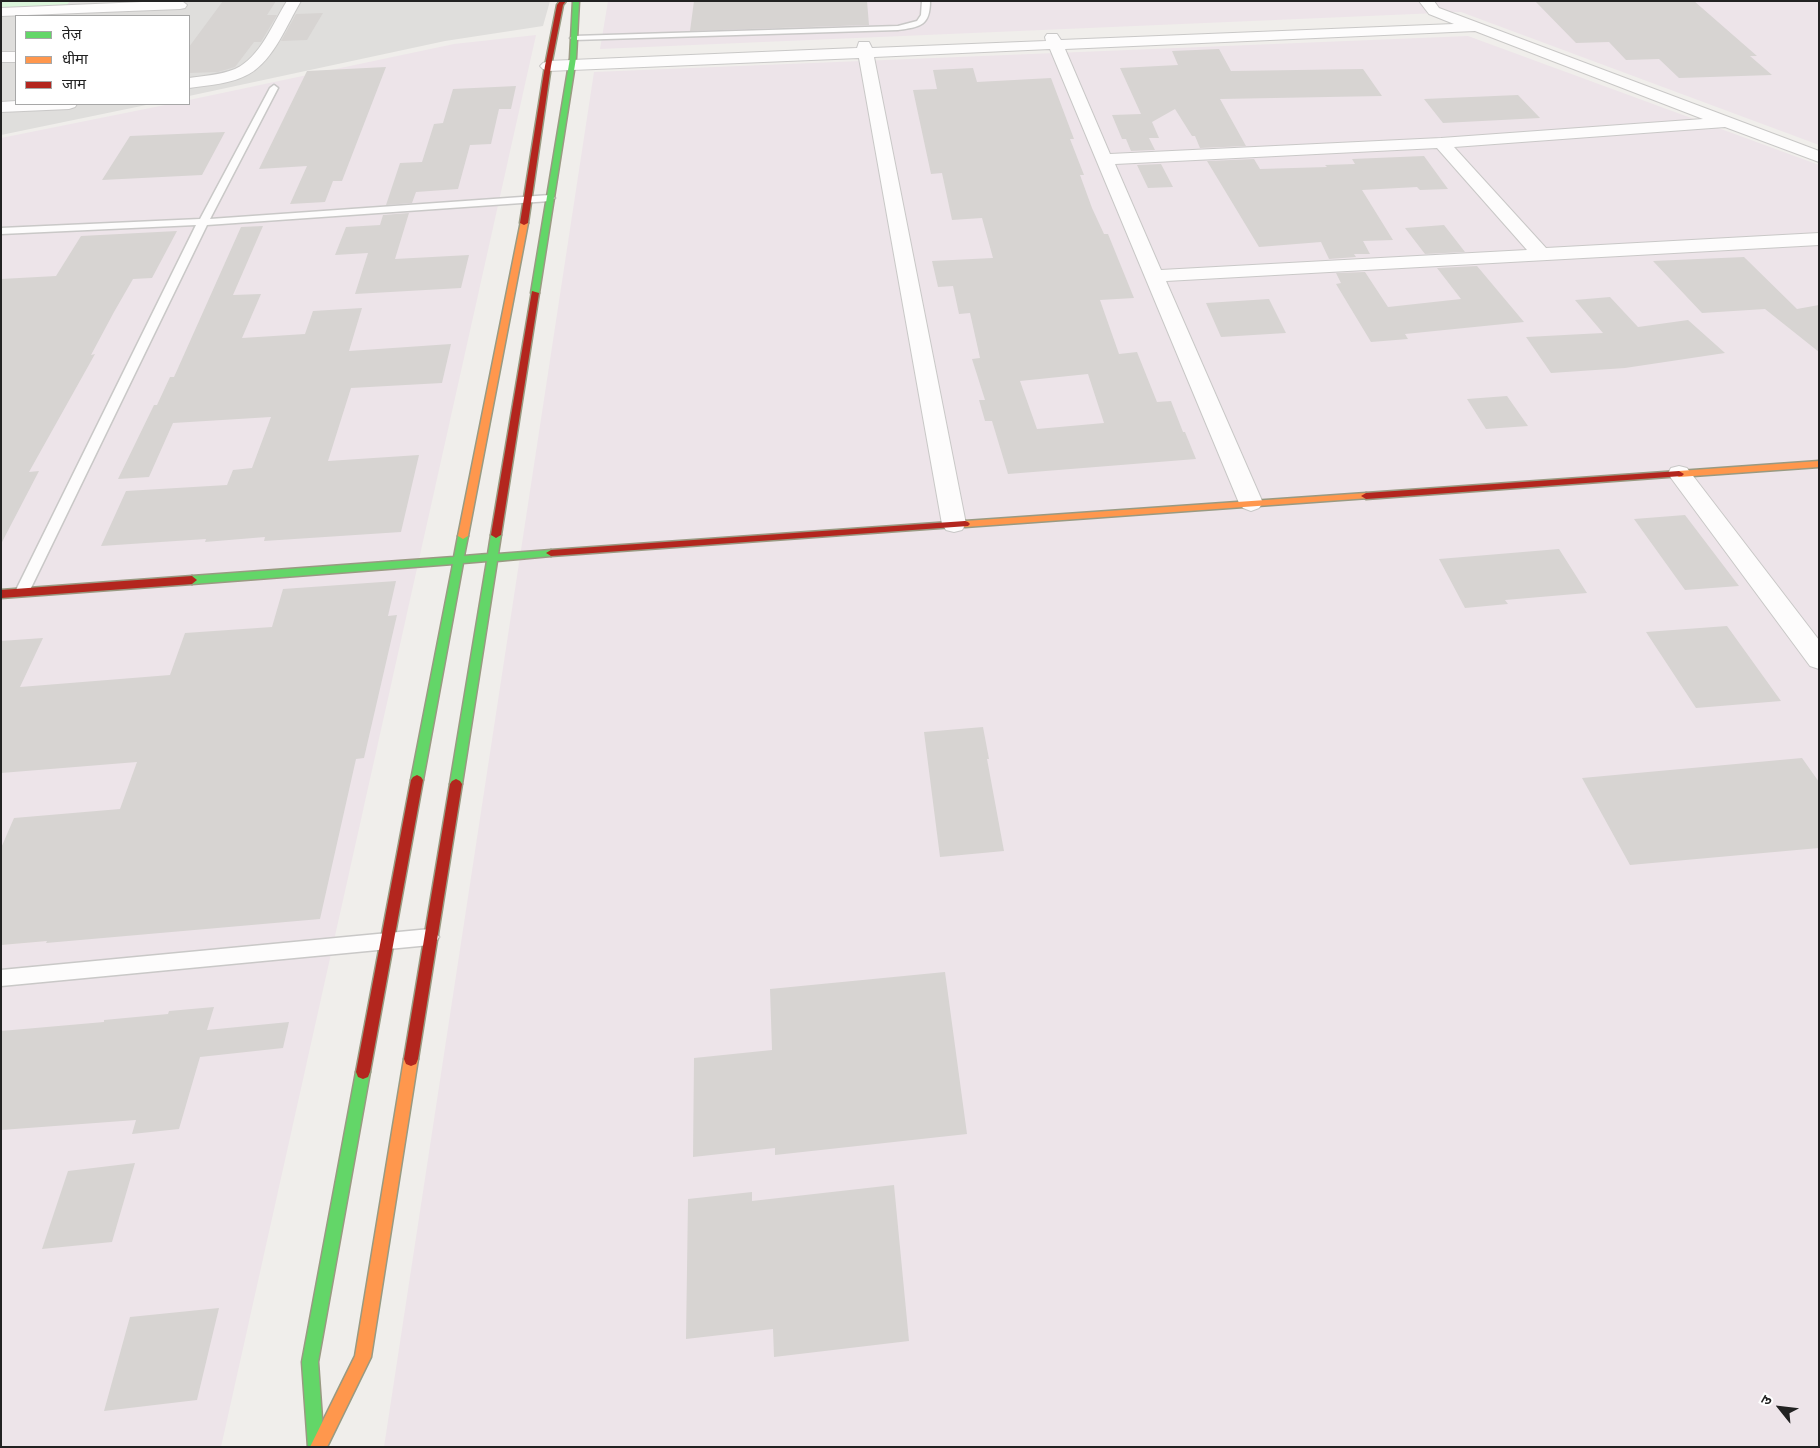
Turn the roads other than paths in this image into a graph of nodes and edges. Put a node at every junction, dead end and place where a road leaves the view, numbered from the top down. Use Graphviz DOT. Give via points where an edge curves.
graph roads {
  1 [pos="294,1"];
  2 [pos="563,1"];
  3 [pos="576,1"];
  4 [pos="926,1"];
  5 [pos="1426,1"];
  6 [pos="79,6"];
  7 [pos="177,8"];
  8 [pos="1,12"];
  9 [pos="1456,19"];
  10 [pos="1476,27"];
  11 [pos="574,38"];
  12 [pos="1054,41"];
  13 [pos="865,49"];
  14 [pos="1,57"];
  15 [pos="15,57"];
  16 [pos="549,62"];
  17 [pos="573,62"];
  18 [pos="190,83"];
  19 [pos="274,88"];
  20 [pos="46,105"];
  21 [pos="1,107"];
  22 [pos="1728,122"];
  23 [pos="1441,143"];
  24 [pos="1819,157"];
  25 [pos="1104,159"];
  26 [pos="550,198"];
  27 [pos="528,200"];
  28 [pos="203,222"];
  29 [pos="1,231"];
  30 [pos="1819,239"];
  31 [pos="1542,254"];
  32 [pos="1154,276"];
  33 [pos="1819,464"];
  34 [pos="1678,473"];
  35 [pos="1251,503"];
  36 [pos="954,524"];
  37 [pos="491,557"];
  38 [pos="458,559"];
  39 [pos="22,592"];
  40 [pos="1,594"];
  41 [pos="1819,659"];
  42 [pos="430,937"];
  43 [pos="388,941"];
  44 [pos="1,978"];
  45 [pos="317,1447"];
  1 -- 18 [label="street" via="257,60 245,70 231,76"];
  2 -- 16 [label="street"];
  3 -- 11 [label="street"];
  4 -- 11 [label="lane" via="927,14 922,21 916,26 898,28"];
  5 -- 9 [label="street" via="1434,11"];
  6 -- 7 [label="street"];
  6 -- 8 [label="street"];
  9 -- 10 [label="street"];
  9 -- 12 [label="street"];
  10 -- 12 [label="street"];
  10 -- 22 [label="street"];
  11 -- 17 [label="street"];
  12 -- 13 [label="street"];
  12 -- 25 [label="street"];
  13 -- 17 [label="street"];
  13 -- 36 [label="street"];
  14 -- 15 [label="street"];
  16 -- 17 [label="street"];
  16 -- 27 [label="street"];
  17 -- 26 [label="street"];
  19 -- 28 [label="lane"];
  20 -- 21 [label="street"];
  22 -- 23 [label="street"];
  22 -- 24 [label="street"];
  23 -- 25 [label="street"];
  23 -- 31 [label="street"];
  25 -- 32 [label="street"];
  26 -- 27 [label="lane"];
  26 -- 37 [label="street"];
  27 -- 28 [label="lane"];
  27 -- 38 [label="street"];
  28 -- 29 [label="lane"];
  28 -- 39 [label="lane"];
  30 -- 31 [label="street"];
  31 -- 32 [label="street"];
  32 -- 35 [label="street"];
  33 -- 34 [label="street"];
  34 -- 35 [label="street"];
  34 -- 41 [label="street"];
  35 -- 36 [label="street"];
  36 -- 37 [label="street"];
  37 -- 38 [label="street"];
  37 -- 42 [label="street"];
  38 -- 39 [label="street"];
  38 -- 43 [label="street"];
  39 -- 40 [label="street"];
  42 -- 43 [label="lane"];
  42 -- 45 [label="street" via="363,1357"];
  43 -- 44 [label="lane"];
  43 -- 45 [label="street" via="310,1362"];
}
